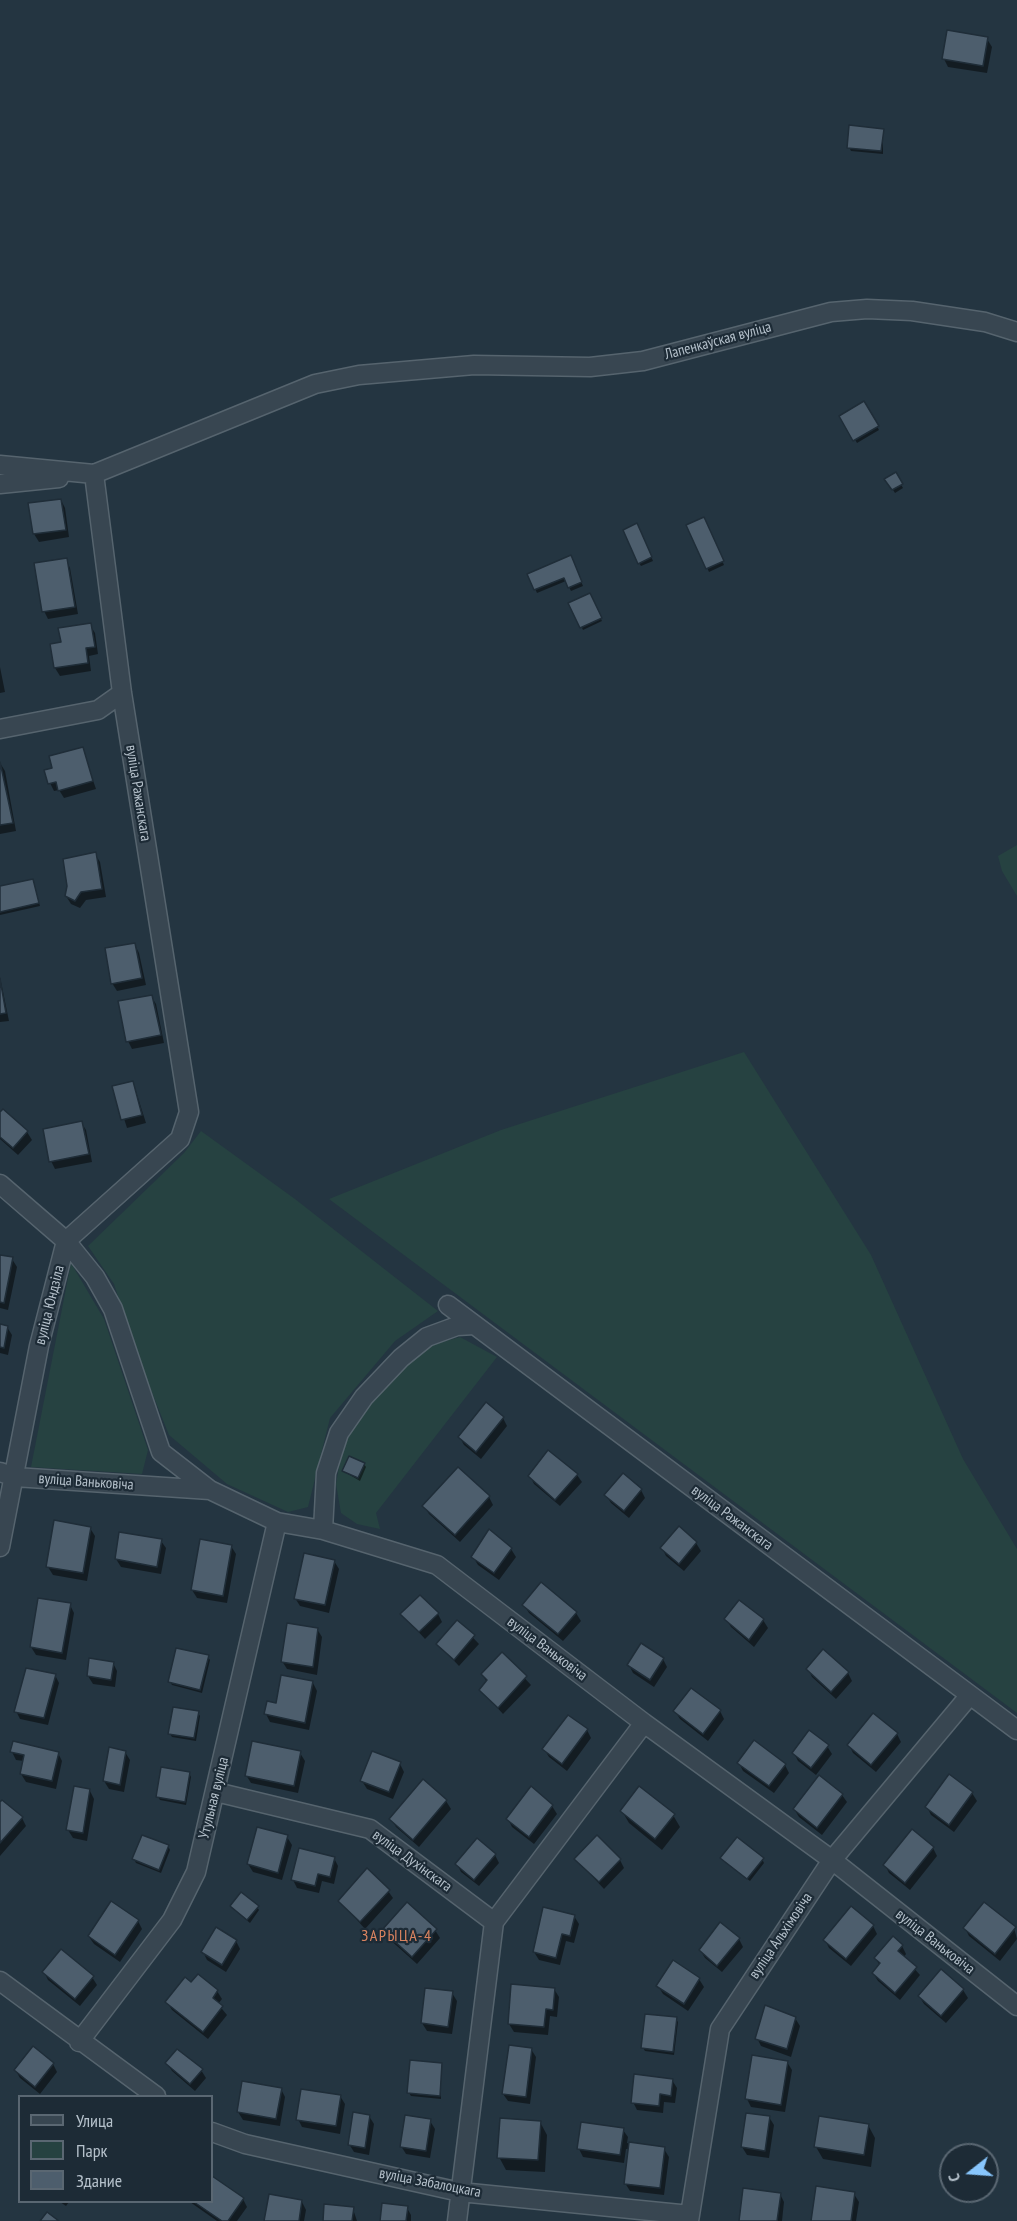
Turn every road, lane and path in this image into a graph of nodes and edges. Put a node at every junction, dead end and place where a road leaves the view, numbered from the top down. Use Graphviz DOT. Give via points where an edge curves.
graph roads {
  1 [pos="1017,332"];
  2 [pos="0,465"];
  3 [pos="94,474"];
  4 [pos="0,484"];
  5 [pos="122,693"];
  6 [pos="0,729"];
  7 [pos="0,1184"];
  8 [pos="66,1241"];
  9 [pos="448,1305"];
  10 [pos="475,1325"];
  11 [pos="7,1475"];
  12 [pos="210,1490"];
  13 [pos="277,1522"];
  14 [pos="323,1530"];
  15 [pos="0,1547"];
  16 [pos="970,1695"];
  17 [pos="644,1723"];
  18 [pos="1017,1730"];
  19 [pos="216,1792"];
  20 [pos="832,1860"];
  21 [pos="494,1922"];
  22 [pos="0,1981"];
  23 [pos="1017,2007"];
  24 [pos="80,2042"];
  25 [pos="153,2095"];
  26 [pos="213,2132"];
  27 [pos="460,2192"];
  28 [pos="689,2218"];
  29 [pos="457,2221"];
  1 -- 3 [label="street, Лапенкаўская вуліца" via="985,322 867,309 831,312 643,361 590,367 474,365 359,375 315,384"];
  2 -- 3 [label="street"];
  3 -- 4 [label="street"];
  3 -- 5 [label="street, вуліца Ражанскага"];
  5 -- 6 [label="street" via="98,710"];
  5 -- 8 [label="street, вуліца Ражанскага" via="189,1112 180,1139"];
  7 -- 8 [label="street"];
  8 -- 11 [label="street, вуліца Юндзіла"];
  8 -- 12 [label="street" via="95,1277 112,1309 161,1452"];
  9 -- 10 [label="street, вуліца Ражанскага"];
  10 -- 14 [label="street" via="457,1326 427,1337 364,1397 339,1433 329,1463"];
  10 -- 16 [label="street, вуліца Ражанскага"];
  11 -- 12 [label="street, вуліца Ваньковіча"];
  11 -- 15 [label="street, вуліца Юндзіла"];
  12 -- 13 [label="street, вуліца Ваньковіча"];
  13 -- 14 [label="street, вуліца Ваньковіча"];
  13 -- 19 [label="street, Утульная вуліца"];
  14 -- 17 [label="street, вуліца Ваньковіча" via="437,1564"];
  16 -- 18 [label="street, вуліца Ражанскага"];
  16 -- 20 [label="street, вуліца Альхімовіча"];
  17 -- 20 [label="street, вуліца Ваньковіча"];
  17 -- 21 [label="street"];
  19 -- 21 [label="street, вуліца Духінскага" via="370,1829"];
  19 -- 24 [label="street, Утульная вуліца" via="196,1872 172,1920"];
  20 -- 23 [label="street, вуліца Ваньковіча"];
  20 -- 28 [label="street, вуліца Альхімовіча" via="720,2029"];
  21 -- 27 [label="street"];
  22 -- 24 [label="street"];
  24 -- 25 [label="street"];
  26 -- 27 [label="street, вуліца Забалоцкага" via="245,2144"];
  27 -- 28 [label="street, вуліца Забалоцкага"];
  27 -- 29 [label="street"];
}
